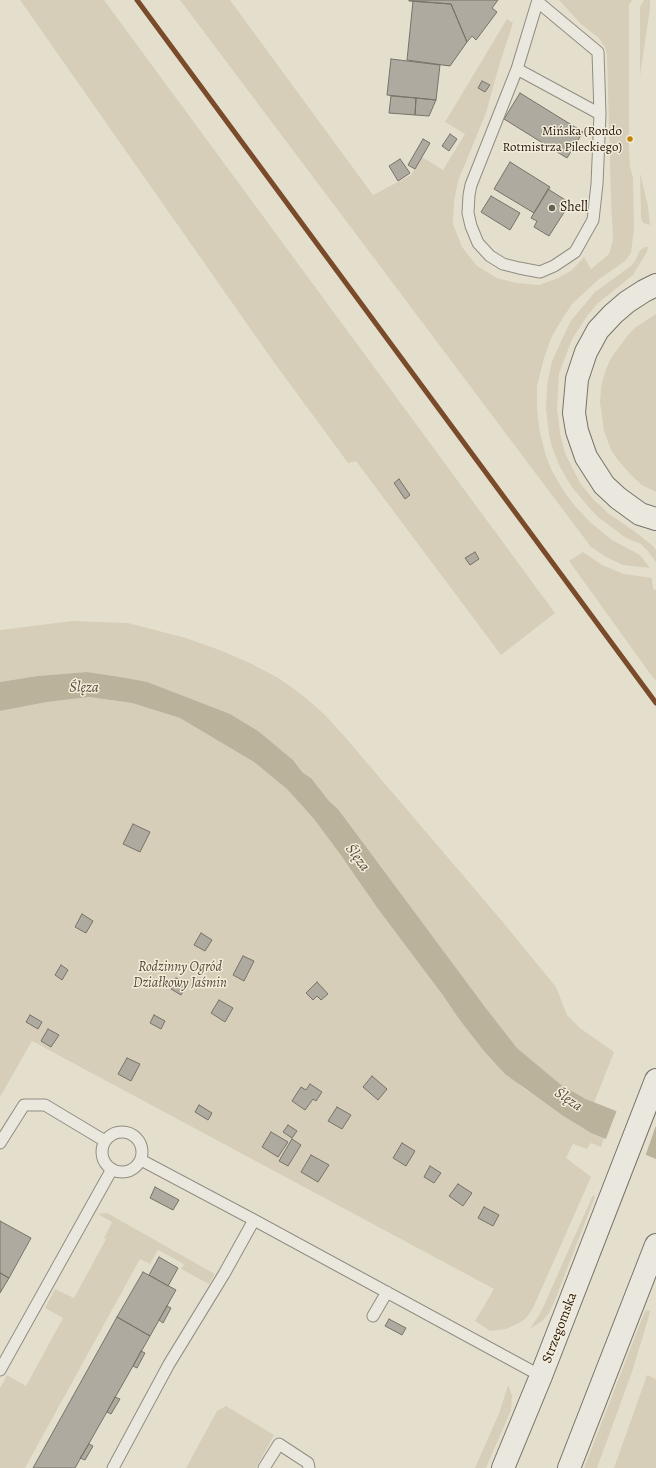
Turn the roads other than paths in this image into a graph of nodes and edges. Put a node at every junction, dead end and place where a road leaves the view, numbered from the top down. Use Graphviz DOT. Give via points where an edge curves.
graph roads {
  1 [pos="538,1"];
  2 [pos="517,70"];
  3 [pos="600,114"];
  4 [pos="655,284"];
  5 [pos="656,519"];
  6 [pos="656,1080"];
  7 [pos="105,1141"];
  8 [pos="0,1143"];
  9 [pos="141,1160"];
  10 [pos="112,1169"];
  11 [pos="254,1220"];
  12 [pos="656,1245"];
  13 [pos="387,1292"];
  14 [pos="373,1316"];
  15 [pos="0,1370"];
  16 [pos="541,1376"];
  17 [pos="113,1468"];
  18 [pos="264,1468"];
  19 [pos="309,1468"];
  20 [pos="503,1468"];
  21 [pos="569,1468"];
  1 -- 2 [label="lane"];
  1 -- 3 [label="lane" via="598,52"];
  2 -- 3 [label="lane"];
  2 -- 3 [label="lane" via="469,195 468,213 478,242 490,256 503,264 540,272 575,252 593,220"];
  4 -- 5 [label="main road" via="623,305 598,330 586,352 577,379 574,413 586,457 604,485 640,514"];
  6 -- 16 [label="main road, Strzegomska"];
  7 -- 8 [label="lane" via="45,1105 24,1105"];
  7 -- 9 [label="lane" via="114,1133 129,1132 141,1144"];
  7 -- 10 [label="lane" via="103,1160"];
  9 -- 10 [label="lane" via="130,1170 122,1172"];
  9 -- 11 [label="lane"];
  10 -- 15 [label="lane"];
  11 -- 13 [label="lane"];
  11 -- 17 [label="lane"];
  12 -- 21 [label="main road"];
  13 -- 14 [label="lane"];
  13 -- 16 [label="lane"];
  16 -- 20 [label="main road, Strzegomska"];
  18 -- 19 [label="lane" via="278,1444 308,1463"];
}
